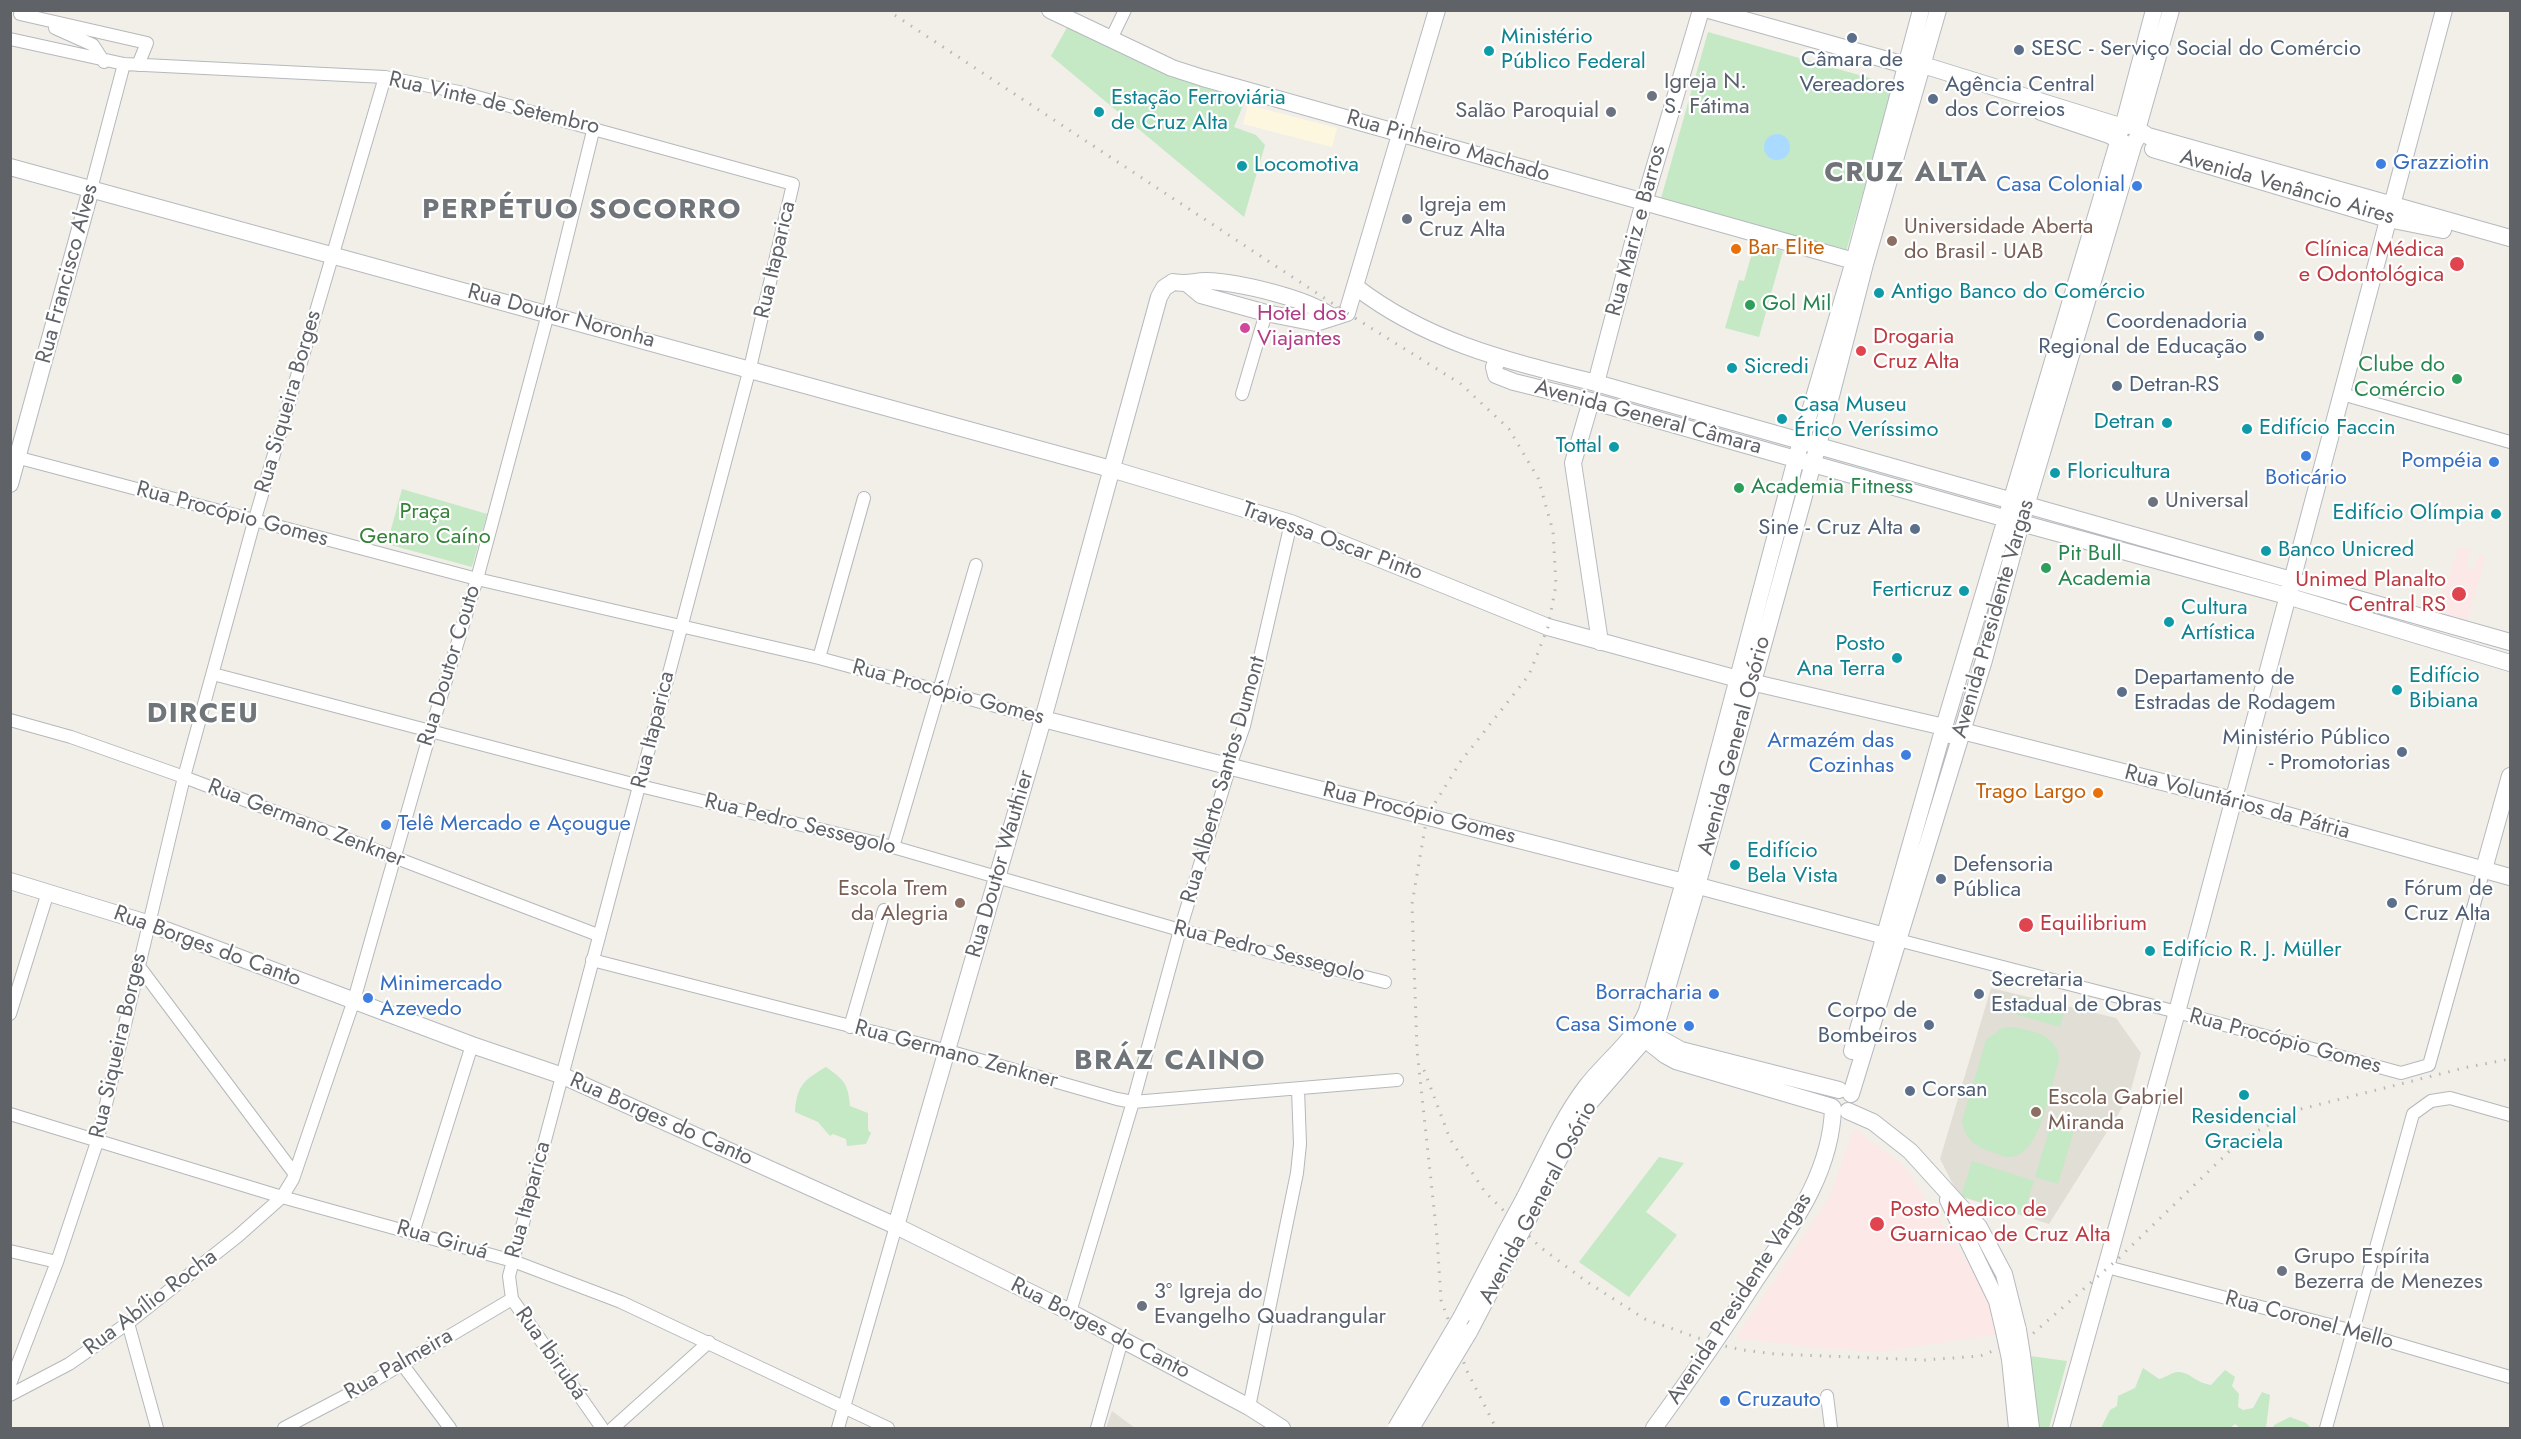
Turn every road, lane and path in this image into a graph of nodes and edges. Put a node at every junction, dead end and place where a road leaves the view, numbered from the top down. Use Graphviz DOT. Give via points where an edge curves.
graph roads {
  1 [pos="1050,10"];
  2 [pos="1125,10"];
  3 [pos="1437,10"];
  4 [pos="1701,10"];
  5 [pos="1709,10"];
  6 [pos="1921,10"];
  7 [pos="1938,10"];
  8 [pos="2154,10"];
  9 [pos="2171,10"];
  10 [pos="2444,10"];
  11 [pos="17,12"];
  12 [pos="10,39"];
  13 [pos="1111,39"];
  14 [pos="104,62"];
  15 [pos="124,64"];
  16 [pos="138,65"];
  17 [pos="1910,67"];
  18 [pos="385,77"];
  19 [pos="594,128"];
  20 [pos="1402,133"];
  21 [pos="2128,135"];
  22 [pos="10,167"];
  23 [pos="793,184"];
  24 [pos="91,189"];
  25 [pos="1644,203"];
  26 [pos="2390,212"];
  27 [pos="2484,236"];
  28 [pos="2511,238"];
  29 [pos="2511,249"];
  30 [pos="332,254"];
  31 [pos="1854,261"];
  32 [pos="1181,284"];
  33 [pos="1356,287"];
  34 [pos="1266,313"];
  35 [pos="548,314"];
  36 [pos="1332,317"];
  37 [pos="1499,358"];
  38 [pos="750,368"];
  39 [pos="1596,383"];
  40 [pos="1242,394"];
  41 [pos="2342,394"];
  42 [pos="1591,401"];
  43 [pos="1801,441"];
  44 [pos="2511,442"];
  45 [pos="1817,447"];
  46 [pos="14,456"];
  47 [pos="1796,459"];
  48 [pos="1812,464"];
  49 [pos="1111,469"];
  50 [pos="10,484"];
  51 [pos="864,498"];
  52 [pos="2019,503"];
  53 [pos="2013,521"];
  54 [pos="254,522"];
  55 [pos="1291,523"];
  56 [pos="976,565"];
  57 [pos="477,579"];
  58 [pos="2289,589"];
  59 [pos="680,626"];
  60 [pos="1548,627"];
  61 [pos="1600,642"];
  62 [pos="2511,642"];
  63 [pos="819,658"];
  64 [pos="2511,663"];
  65 [pos="213,674"];
  66 [pos="1745,681"];
  67 [pos="939,691"];
  68 [pos="1043,719"];
  69 [pos="10,720"];
  70 [pos="1944,727"];
  71 [pos="1962,731"];
  72 [pos="430,733"];
  73 [pos="1230,766"];
  74 [pos="2511,776"];
  75 [pos="184,777"];
  76 [pos="640,786"];
  77 [pos="2233,800"];
  78 [pos="893,847"];
  79 [pos="394,858"];
  80 [pos="2484,870"];
  81 [pos="997,877"];
  82 [pos="2511,877"];
  83 [pos="10,881"];
  84 [pos="1690,884"];
  85 [pos="48,892"];
  86 [pos="884,910"];
  87 [pos="147,923"];
  88 [pos="1180,930"];
  89 [pos="598,935"];
  90 [pos="1891,938"];
  91 [pos="592,960"];
  92 [pos="138,965"];
  93 [pos="1385,982"];
  94 [pos="354,1000"];
  95 [pos="2177,1012"];
  96 [pos="10,1014"];
  97 [pos="850,1027"];
  98 [pos="1642,1032"];
  99 [pos="472,1045"];
  100 [pos="948,1051"];
  101 [pos="563,1076"];
  102 [pos="1397,1080"];
  103 [pos="1298,1089"];
  104 [pos="1843,1101"];
  105 [pos="1133,1102"];
  106 [pos="10,1114"];
  107 [pos="2511,1115"];
  108 [pos="97,1142"];
  109 [pos="294,1173"];
  110 [pos="282,1197"];
  111 [pos="896,1226"];
  112 [pos="413,1233"];
  113 [pos="1511,1237"];
  114 [pos="10,1251"];
  115 [pos="513,1261"];
  116 [pos="57,1262"];
  117 [pos="2107,1267"];
  118 [pos="509,1276"];
  119 [pos="512,1299"];
  120 [pos="1070,1312"];
  121 [pos="128,1323"];
  122 [pos="2353,1331"];
  123 [pos="1122,1340"];
  124 [pos="709,1342"];
  125 [pos="2016,1357"];
  126 [pos="402,1364"];
  127 [pos="2511,1377"];
  128 [pos="10,1384"];
  129 [pos="10,1395"];
  130 [pos="1827,1396"];
  131 [pos="844,1406"];
  132 [pos="1249,1407"];
  133 [pos="293,1427"];
  134 [pos="157,1428"];
  135 [pos="450,1428"];
  136 [pos="602,1428"];
  137 [pos="613,1428"];
  138 [pos="838,1428"];
  139 [pos="888,1428"];
  140 [pos="1097,1428"];
  141 [pos="1282,1428"];
  142 [pos="1396,1428"];
  143 [pos="1411,1428"];
  144 [pos="1654,1428"];
  145 [pos="1831,1428"];
  146 [pos="2018,1428"];
  147 [pos="2031,1428"];
  148 [pos="2061,1428"];
  149 [pos="2326,1428"];
  1 -- 13 [label="main road, Rua Pinheiro Machado"];
  2 -- 13 [label="street"];
  3 -- 20 [label="main road"];
  4 -- 25 [label="main road, Rua Mariz e Barros"];
  5 -- 17 [label="main road, Avenida Venâncio Aires"];
  6 -- 17 [label="main road, Avenida General Osório"];
  7 -- 17 [label="main road, Avenida General Osório"];
  8 -- 21 [label="main road, Avenida Presidente Vargas"];
  9 -- 21 [label="main road, Avenida Presidente Vargas"];
  10 -- 26 [label="main road"];
  11 -- 14 [label="street" via="93,45"];
  11 -- 16 [label="street" via="147,44"];
  12 -- 14 [label="street, Rua Vinte de Setembro"];
  13 -- 20 [label="main road, Rua Pinheiro Machado" via="1172,68"];
  14 -- 15 [label="street, Rua Vinte de Setembro"];
  15 -- 16 [label="street, Rua Vinte de Setembro"];
  15 -- 24 [label="street, Rua Francisco Alves"];
  16 -- 18 [label="street, Rua Vinte de Setembro"];
  17 -- 21 [label="main road, Avenida Venâncio Aires"];
  17 -- 31 [label="main road, Avenida General Osório"];
  17 -- 45 [label="main road, Avenida General Osório" via="1865,264"];
  18 -- 19 [label="street, Rua Vinte de Setembro"];
  18 -- 30 [label="street, Rua Siqueira Borges"];
  19 -- 23 [label="street, Rua Vinte de Setembro"];
  19 -- 35 [label="street, Rua Doutor Couto"];
  20 -- 25 [label="main road, Rua Pinheiro Machado"];
  20 -- 33 [label="main road"];
  21 -- 26 [label="main road, Avenida Venâncio Aires"];
  21 -- 52 [label="main road, Avenida Presidente Vargas"];
  22 -- 24 [label="main road, Rua Doutor Noronha"];
  23 -- 38 [label="street, Rua Itaparica"];
  24 -- 30 [label="main road, Rua Doutor Noronha"];
  24 -- 46 [label="main road, Rua Francisco Alves"];
  25 -- 31 [label="main road, Rua Pinheiro Machado"];
  25 -- 39 [label="main road, Rua Mariz e Barros"];
  26 -- 27 [label="main road, Avenida Venâncio Aires"];
  26 -- 41 [label="main road"];
  27 -- 28 [label="main road, Avenida Venâncio Aires"];
  27 -- 29 [label="main road, Avenida Venâncio Aires"];
  30 -- 35 [label="main road, Rua Doutor Noronha"];
  30 -- 54 [label="street, Rua Siqueira Borges"];
  31 -- 43 [label="main road, Avenida General Osório"];
  32 -- 34 [label="main road" via="1201,295"];
  32 -- 36 [label="main road" via="1204,281 1250,288 1319,307"];
  32 -- 49 [label="main road, Rua Doutor Wauthier" via="1164,288 1159,297"];
  33 -- 36 [label="main road" via="1347,313"];
  33 -- 37 [label="main road, Avenida General Câmara" via="1450,342"];
  34 -- 36 [label="main road" via="1316,323"];
  34 -- 40 [label="street"];
  35 -- 38 [label="main road, Rua Doutor Noronha"];
  35 -- 57 [label="street, Rua Doutor Couto"];
  37 -- 39 [label="main road, Avenida General Câmara"];
  37 -- 42 [label="main road, Avenida General Câmara" via="1494,367 1499,377"];
  38 -- 49 [label="main road, Rua Doutor Noronha"];
  38 -- 59 [label="street, Rua Itaparica"];
  39 -- 42 [label="main road, Rua Mariz e Barros" via="1603,395"];
  39 -- 43 [label="main road, Avenida General Câmara"];
  41 -- 44 [label="street"];
  41 -- 58 [label="main road"];
  42 -- 47 [label="main road, Avenida General Câmara"];
  42 -- 61 [label="main road, Rua Mariz e Barros" via="1573,463"];
  43 -- 45 [label="main road, Avenida General Câmara"];
  43 -- 47 [label="main road, Avenida General Osório"];
  45 -- 48 [label="main road, Avenida General Osório"];
  45 -- 52 [label="main road, Avenida General Câmara"];
  46 -- 50 [label="main road, Rua Francisco Alves"];
  46 -- 54 [label="street, Rua Procópio Gomes"];
  47 -- 48 [label="main road, Avenida General Câmara"];
  47 -- 66 [label="main road, Avenida General Osório"];
  48 -- 53 [label="main road, Avenida General Câmara"];
  48 -- 66 [label="main road, Avenida General Osório"];
  49 -- 55 [label="main road, Travessa Oscar Pinto"];
  49 -- 68 [label="main road, Rua Doutor Wauthier"];
  51 -- 63 [label="street"];
  52 -- 53 [label="main road, Avenida Presidente Vargas"];
  52 -- 58 [label="main road, Avenida General Câmara"];
  53 -- 58 [label="main road, Avenida General Câmara"];
  53 -- 70 [label="main road, Avenida Presidente Vargas"];
  53 -- 71 [label="main road, Avenida Presidente Vargas" via="1984,660"];
  54 -- 57 [label="street, Rua Procópio Gomes"];
  54 -- 65 [label="street, Rua Siqueira Borges"];
  55 -- 60 [label="main road, Travessa Oscar Pinto"];
  55 -- 73 [label="street, Rua Alberto Santos Dumont" via="1244,726"];
  56 -- 67 [label="street"];
  57 -- 59 [label="street, Rua Procópio Gomes"];
  57 -- 72 [label="street, Rua Doutor Couto"];
  58 -- 62 [label="main road, Avenida General Câmara"];
  58 -- 64 [label="main road, Avenida General Câmara"];
  58 -- 77 [label="main road"];
  59 -- 63 [label="street, Rua Procópio Gomes"];
  59 -- 76 [label="street, Rua Itaparica"];
  60 -- 61 [label="main road, Rua Voluntários da Pátria"];
  61 -- 66 [label="main road, Rua Voluntários da Pátria"];
  63 -- 67 [label="street, Rua Procópio Gomes"];
  65 -- 72 [label="street, Rua Pedro Sessegolo"];
  65 -- 75 [label="street, Rua Siqueira Borges"];
  66 -- 70 [label="main road, Rua Voluntários da Pátria"];
  66 -- 84 [label="main road, Avenida General Osório"];
  67 -- 68 [label="street, Rua Procópio Gomes"];
  67 -- 78 [label="street"];
  68 -- 73 [label="main road, Rua Procópio Gomes"];
  68 -- 81 [label="main road, Rua Doutor Wauthier"];
  69 -- 75 [label="street, Rua Germano Zenkner"];
  70 -- 71 [label="main road, Rua Voluntários da Pátria" via="1956,722"];
  70 -- 90 [label="main road, Avenida Presidente Vargas"];
  71 -- 77 [label="main road, Rua Voluntários da Pátria"];
  71 -- 90 [label="main road, Avenida Presidente Vargas"];
  72 -- 76 [label="street, Rua Pedro Sessegolo"];
  72 -- 79 [label="street, Rua Doutor Couto"];
  73 -- 84 [label="main road, Rua Procópio Gomes"];
  73 -- 88 [label="street, Rua Alberto Santos Dumont"];
  74 -- 80 [label="main road"];
  75 -- 79 [label="street, Rua Germano Zenkner"];
  75 -- 87 [label="street, Rua Siqueira Borges"];
  76 -- 78 [label="street, Rua Pedro Sessegolo"];
  76 -- 89 [label="street, Rua Itaparica"];
  77 -- 80 [label="main road, Rua Voluntários da Pátria"];
  77 -- 95 [label="main road"];
  78 -- 81 [label="street, Rua Pedro Sessegolo"];
  79 -- 89 [label="street, Rua Germano Zenkner"];
  79 -- 94 [label="street, Rua Doutor Couto"];
  80 -- 82 [label="main road, Rua Voluntários da Pátria"];
  80 -- 95 [label="street, Rua Procópio Gomes" via="2429,1065 2401,1073"];
  81 -- 88 [label="street, Rua Pedro Sessegolo"];
  81 -- 100 [label="main road, Rua Doutor Wauthier"];
  83 -- 85 [label="main road, Rua Borges do Canto"];
  84 -- 90 [label="main road, Rua Procópio Gomes"];
  84 -- 98 [label="main road, Avenida General Osório" via="1658,1019"];
  85 -- 87 [label="main road, Rua Borges do Canto"];
  85 -- 96 [label="street"];
  86 -- 97 [label="street"];
  87 -- 92 [label="street, Rua Siqueira Borges"];
  87 -- 94 [label="main road, Rua Borges do Canto"];
  88 -- 93 [label="street, Rua Pedro Sessegolo"];
  88 -- 105 [label="street, Rua Alberto Santos Dumont"];
  89 -- 91 [label="street, Rua Itaparica"];
  90 -- 95 [label="street, Rua Procópio Gomes"];
  90 -- 104 [label="main road, Avenida Presidente Vargas"];
  91 -- 97 [label="street, Rua Germano Zenkner"];
  91 -- 101 [label="street, Rua Itaparica"];
  92 -- 108 [label="street, Rua Siqueira Borges"];
  92 -- 109 [label="street"];
  94 -- 99 [label="main road, Rua Borges do Canto"];
  94 -- 109 [label="street, Rua Doutor Couto"];
  95 -- 117 [label="main road"];
  97 -- 100 [label="street, Rua Germano Zenkner"];
  98 -- 104 [label="main road" via="1673,1054"];
  98 -- 113 [label="main road, Avenida General Osório, bridge" via="1557,1149"];
  99 -- 101 [label="main road, Rua Borges do Canto"];
  99 -- 112 [label="street"];
  100 -- 105 [label="street, Rua Germano Zenkner"];
  100 -- 111 [label="main road, Rua Doutor Wauthier"];
  101 -- 111 [label="main road, Rua Borges do Canto"];
  101 -- 115 [label="street, Rua Itaparica"];
  102 -- 103 [label="street, Rua Germano Zenkner"];
  103 -- 105 [label="street, Rua Germano Zenkner"];
  103 -- 132 [label="street" via="1297,1173"];
  104 -- 125 [label="main road, bridge" via="1910,1151 1978,1227 2004,1274 2004,1298"];
  104 -- 144 [label="main road, Avenida Presidente Vargas" via="1821,1169 1803,1208 1715,1344"];
  105 -- 120 [label="street, Rua Alberto Santos Dumont"];
  106 -- 108 [label="street, Rua Giruá"];
  107 -- 122 [label="street" via="2450,1098 2431,1101 2413,1114"];
  108 -- 110 [label="street, Rua Giruá"];
  108 -- 116 [label="street, Rua Siqueira Borges"];
  109 -- 110 [label="street, Rua Doutor Couto"];
  110 -- 112 [label="street, Rua Giruá"];
  110 -- 121 [label="street, Rua Abílio Rocha"];
  111 -- 120 [label="main road, Rua Borges do Canto"];
  111 -- 131 [label="street, Rua Doutor Wauthier"];
  112 -- 115 [label="street, Rua Giruá"];
  113 -- 142 [label="main road, Avenida General Osório, bridge"];
  113 -- 143 [label="main road, Avenida General Osório, bridge" via="1469,1332"];
  114 -- 116 [label="street"];
  115 -- 118 [label="street, Rua Itaparica"];
  115 -- 124 [label="street, Rua Giruá" via="621,1302"];
  116 -- 128 [label="street, Rua Siqueira Borges"];
  117 -- 122 [label="street, Rua Coronel Mello"];
  117 -- 148 [label="main road"];
  118 -- 119 [label="street, Rua Ibirubá"];
  119 -- 126 [label="street, Rua Palmeira"];
  119 -- 136 [label="street, Rua Ibirubá"];
  120 -- 123 [label="main road, Rua Borges do Canto"];
  121 -- 129 [label="street, Rua Abílio Rocha" via="69,1364"];
  121 -- 134 [label="street"];
  122 -- 127 [label="street, Rua Coronel Mello"];
  122 -- 149 [label="street"];
  123 -- 132 [label="main road, Rua Borges do Canto"];
  123 -- 140 [label="street"];
  124 -- 131 [label="street, Rua Giruá"];
  124 -- 137 [label="street"];
  125 -- 146 [label="main road"];
  125 -- 147 [label="main road"];
  126 -- 133 [label="street, Rua Palmeira"];
  126 -- 135 [label="street"];
  130 -- 145 [label="street"];
  131 -- 138 [label="street, Rua Doutor Wauthier"];
  131 -- 139 [label="street, Rua Giruá"];
  132 -- 141 [label="main road, Rua Borges do Canto"];
}
